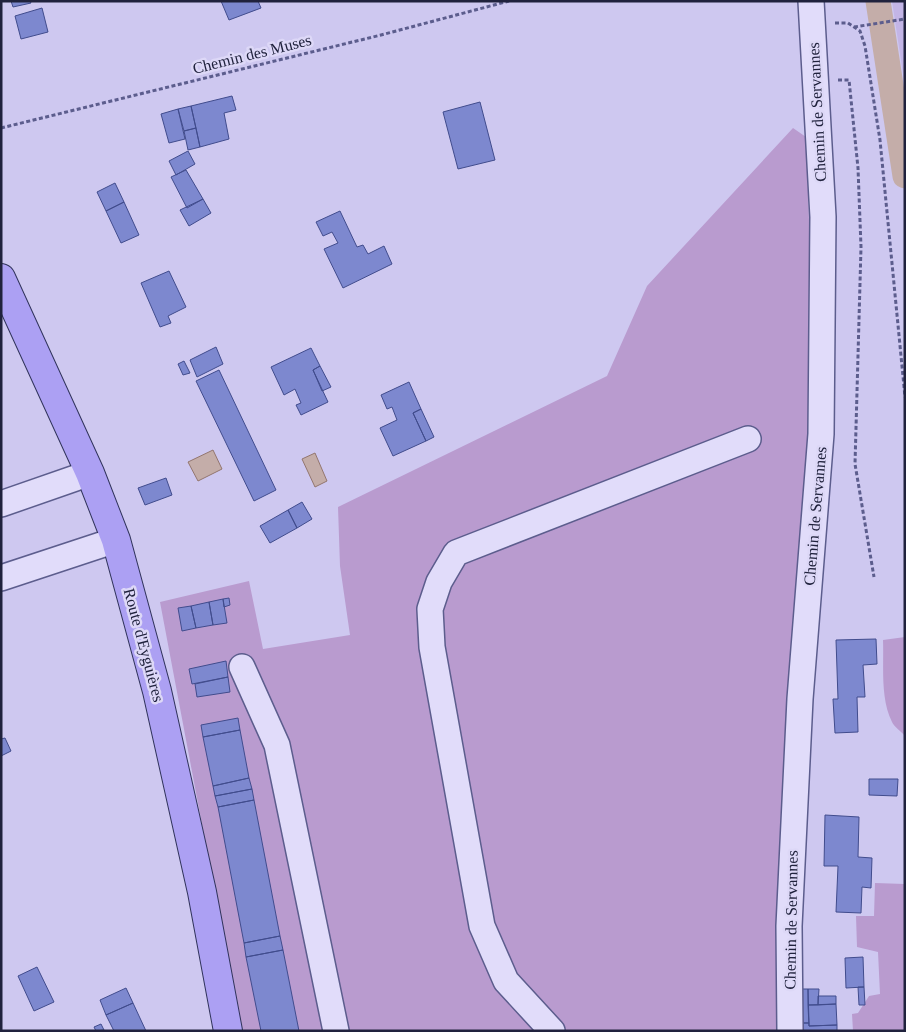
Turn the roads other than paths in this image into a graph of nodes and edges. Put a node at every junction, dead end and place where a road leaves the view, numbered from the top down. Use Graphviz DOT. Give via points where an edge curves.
graph roads {
  1 [pos="811,13"];
  2 [pos="1,278"];
  3 [pos="748,439"];
  4 [pos="90,473"];
  5 [pos="1,504"];
  6 [pos="116,540"];
  7 [pos="1,578"];
  8 [pos="242,666"];
  9 [pos="228,1031"];
  10 [pos="336,1031"];
  11 [pos="552,1031"];
  12 [pos="790,1031"];
  1 -- 12 [label="street, Chemin de Servannes" via="823,217 821,434 800,708 789,926"];
  2 -- 4 [label="main road, Route d'Eyguières"];
  3 -- 11 [label="street" via="456,553 439,582 430,609 432,647 482,926 506,981"];
  4 -- 5 [label="street"];
  4 -- 6 [label="main road, Route d'Eyguières"];
  6 -- 7 [label="street"];
  6 -- 9 [label="main road, Route d'Eyguières" via="157,691 202,892"];
  8 -- 10 [label="street" via="276,745"];
}
